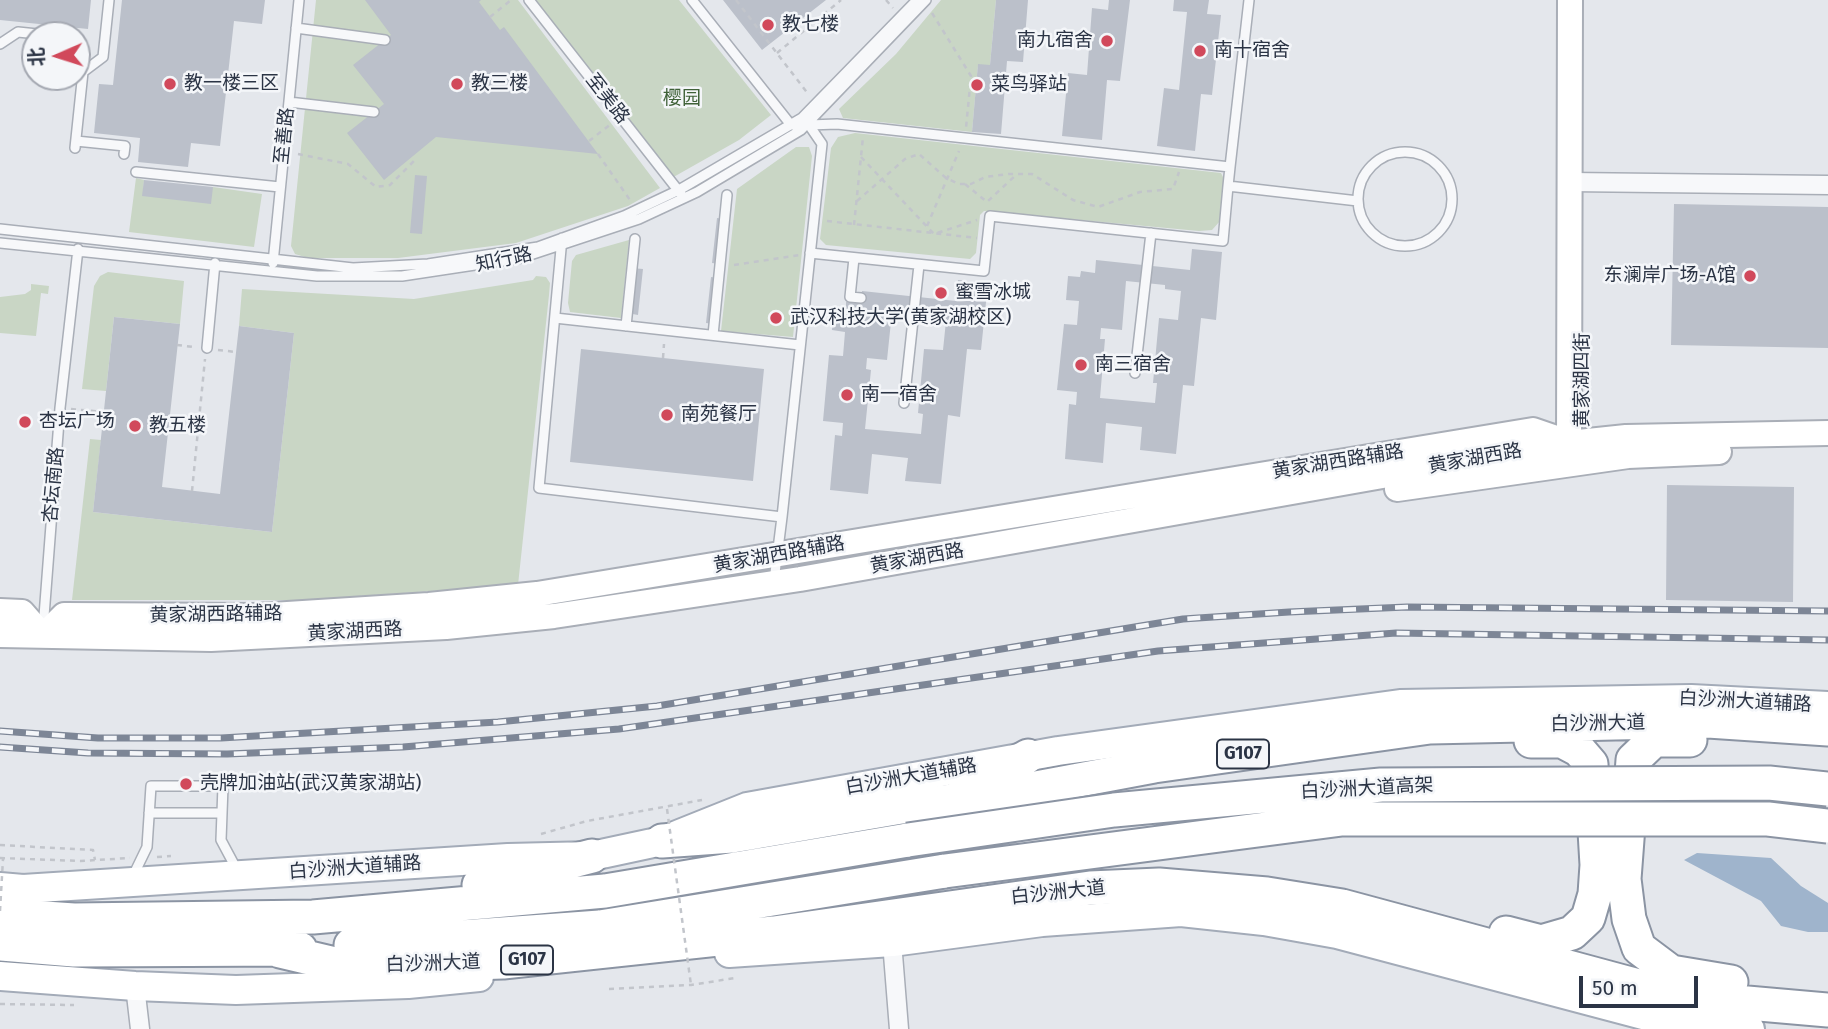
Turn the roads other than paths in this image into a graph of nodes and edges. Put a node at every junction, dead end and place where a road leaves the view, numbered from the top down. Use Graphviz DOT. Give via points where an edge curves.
graph roads {
  1 [pos="109,0"];
  2 [pos="299,0"];
  3 [pos="529,0"];
  4 [pos="692,0"];
  5 [pos="922,0"];
  6 [pos="1248,0"];
  7 [pos="1570,0"];
  8 [pos="1587,0"];
  9 [pos="296,28"];
  10 [pos="21,31"];
  11 [pos="385,40"];
  12 [pos="0,44"];
  13 [pos="91,64"];
  14 [pos="79,91"];
  15 [pos="289,102"];
  16 [pos="374,112"];
  17 [pos="791,125"];
  18 [pos="809,125"];
  19 [pos="125,146"];
  20 [pos="1230,167"];
  21 [pos="136,172"];
  22 [pos="1577,182"];
  23 [pos="1828,184"];
  24 [pos="1228,186"];
  25 [pos="280,187"];
  26 [pos="681,194"];
  27 [pos="727,195"];
  28 [pos="1358,201"];
  29 [pos="0,229"];
  30 [pos="1152,233"];
  31 [pos="80,238"];
  32 [pos="635,239"];
  33 [pos="562,242"];
  34 [pos="0,243"];
  35 [pos="78,252"];
  36 [pos="216,253"];
  37 [pos="810,253"];
  38 [pos="854,258"];
  39 [pos="274,260"];
  40 [pos="919,265"];
  41 [pos="215,266"];
  42 [pos="272,271"];
  43 [pos="861,298"];
  44 [pos="555,317"];
  45 [pos="626,326"];
  46 [pos="713,335"];
  47 [pos="800,345"];
  48 [pos="206,348"];
  49 [pos="1135,373"];
  50 [pos="904,403"];
  51 [pos="1828,416"];
  52 [pos="1828,433"];
  53 [pos="1576,449"];
  54 [pos="1828,450"];
  55 [pos="782,517"];
  56 [pos="777,555"];
  57 [pos="774,584"];
  58 [pos="0,611"];
  59 [pos="0,635"];
  60 [pos="43,642"];
  61 [pos="0,648"];
  62 [pos="1821,714"];
  63 [pos="1828,738"];
  64 [pos="1354,740"];
  65 [pos="1028,756"];
  66 [pos="1828,789"];
  67 [pos="947,802"];
  68 [pos="149,813"];
  69 [pos="222,813"];
  70 [pos="665,825"];
  71 [pos="1828,826"];
  72 [pos="732,836"];
  73 [pos="908,840"];
  74 [pos="592,856"];
  75 [pos="945,872"];
  76 [pos="239,875"];
  77 [pos="130,882"];
  78 [pos="0,887"];
  79 [pos="1342,906"];
  80 [pos="364,912"];
  81 [pos="0,913"];
  82 [pos="774,933"];
  83 [pos="892,942"];
  84 [pos="0,944"];
  85 [pos="280,951"];
  86 [pos="348,967"];
  87 [pos="693,970"];
  88 [pos="0,976"];
  89 [pos="448,980"];
  90 [pos="135,986"];
  91 [pos="1828,997"];
  92 [pos="1828,1010"];
  93 [pos="140,1029"];
  94 [pos="899,1029"];
  95 [pos="1750,1029"];
  1 -- 13 [label="lane" via="103,57"];
  2 -- 9 [label="lane, 至善路"];
  3 -- 26 [label="lane, 至美路"];
  4 -- 17 [label="lane"];
  5 -- 17 [label="lane, 知行路"];
  5 -- 18 [label="lane, 知行路"];
  6 -- 20 [label="lane"];
  7 -- 22 [label="main road, 黄家湖四街"];
  8 -- 22 [label="main road, 黄家湖四街"];
  9 -- 11 [label="lane"];
  9 -- 15 [label="lane, 至善路"];
  10 -- 12 [label="lane"];
  14 -- 19 [label="lane" via="75,145"];
  15 -- 16 [label="lane"];
  15 -- 25 [label="lane, 至善路"];
  17 -- 18 [label="lane"];
  17 -- 26 [label="lane, 知行路"];
  18 -- 20 [label="lane" via="865,127"];
  18 -- 26 [label="lane, 知行路"];
  18 -- 37 [label="lane" via="822,144"];
  20 -- 24 [label="lane"];
  21 -- 25 [label="lane"];
  22 -- 23 [label="street"];
  22 -- 53 [label="main road, 黄家湖四街"];
  24 -- 28 [label="lane"];
  24 -- 30 [label="lane" via="1223,241"];
  25 -- 39 [label="lane, 至善路"];
  26 -- 33 [label="lane, 知行路"];
  26 -- 33 [label="lane, 知行路" via="639,219"];
  27 -- 46 [label="lane"];
  28 -- 28 [label="lane" via="1370,231 1398,246 1429,241 1449,217 1453,201 1444,172 1433,161 1405,152 1377,162 1363,180"];
  29 -- 31 [label="lane, 知行路"];
  30 -- 40 [label="lane" via="990,216 984,271"];
  30 -- 49 [label="lane"];
  31 -- 35 [label="lane, 杏坛南路"];
  31 -- 36 [label="lane, 知行路"];
  32 -- 45 [label="lane"];
  33 -- 39 [label="lane, 知行路" via="428,264 353,268"];
  33 -- 42 [label="lane, 知行路" via="521,258 402,276"];
  33 -- 44 [label="lane"];
  34 -- 35 [label="lane, 知行路"];
  35 -- 41 [label="lane, 知行路"];
  35 -- 60 [label="lane, 杏坛南路" via="60,408"];
  36 -- 39 [label="lane, 知行路"];
  36 -- 41 [label="lane"];
  37 -- 38 [label="lane"];
  37 -- 47 [label="lane"];
  38 -- 40 [label="lane"];
  38 -- 43 [label="lane" via="850,297"];
  39 -- 42 [label="lane, 至善路"];
  40 -- 50 [label="lane"];
  41 -- 42 [label="lane, 知行路"];
  41 -- 48 [label="lane"];
  44 -- 45 [label="lane"];
  44 -- 55 [label="lane" via="539,488"];
  45 -- 46 [label="lane"];
  46 -- 47 [label="lane"];
  47 -- 55 [label="lane"];
  51 -- 53 [label="main road" via="1624,420"];
  52 -- 53 [label="main road, 黄家湖西路" via="1626,437"];
  53 -- 54 [label="main road, 黄家湖西路" via="1628,456"];
  53 -- 56 [label="main road, 黄家湖西路辅路" via="1533,430"];
  53 -- 57 [label="main road, 黄家湖西路"];
  53 -- 60 [label="main road, 黄家湖西路" via="735,600 520,631 309,647"];
  55 -- 56 [label="lane"];
  56 -- 57 [label="lane"];
  56 -- 60 [label="main road, 黄家湖西路辅路" via="537,594 429,605 256,616 64,615"];
  57 -- 60 [label="main road, 黄家湖西路" via="446,627"];
  58 -- 60 [label="main road" via="22,612"];
  59 -- 60 [label="main road, 黄家湖西路"];
  60 -- 61 [label="main road, 黄家湖西路"];
  62 -- 64 [label="highway, 白沙洲大道 / G107" via="1756,725 1708,721 1430,727"];
  62 -- 65 [label="main road, 白沙洲大道辅路" via="1691,698 1399,704"];
  63 -- 91 [label="highway" via="1791,746 1654,740 1633,760 1624,879 1629,919 1639,948 1671,972"];
  64 -- 67 [label="highway, 白沙洲大道 / G107" via="1154,766"];
  64 -- 79 [label="highway" via="1562,741 1579,750 1591,764 1595,894 1588,918 1572,933 1541,942 1432,915"];
  65 -- 67 [label="highway"];
  65 -- 70 [label="main road, 白沙洲大道辅路"];
  66 -- 73 [label="highway, 白沙洲大道高架, bridge" via="1769,783 1381,785 1114,810"];
  67 -- 72 [label="highway, 白沙洲大道 / G107"];
  68 -- 69 [label="lane"];
  68 -- 69 [label="lane" via="151,786 223,786"];
  68 -- 77 [label="lane" via="147,847"];
  69 -- 76 [label="lane" via="221,840"];
  70 -- 72 [label="highway, 白沙洲大道 / G107"];
  70 -- 74 [label="main road, 白沙洲大道辅路"];
  71 -- 75 [label="highway, 白沙洲大道高架, bridge" via="1768,819 1342,819"];
  72 -- 73 [label="highway" via="867,832"];
  73 -- 80 [label="highway" via="605,891"];
  74 -- 76 [label="main road, 白沙洲大道辅路"];
  74 -- 80 [label="highway" via="493,883 419,894"];
  75 -- 82 [label="highway"];
  75 -- 85 [label="highway, 白沙洲大道" via="600,927"];
  76 -- 77 [label="main road, 白沙洲大道辅路"];
  77 -- 78 [label="main road, 白沙洲大道辅路"];
  79 -- 82 [label="highway, 白沙洲大道 / G107" via="1267,894 1159,886 1090,888"];
  79 -- 92 [label="highway, 白沙洲大道 / G107" via="1679,997"];
  80 -- 81 [label="highway" via="313,917 74,920"];
  82 -- 86 [label="highway, 白沙洲大道 / G107" via="503,962"];
  82 -- 87 [label="highway"];
  83 -- 87 [label="main road"];
  83 -- 94 [label="street"];
  83 -- 95 [label="main road" via="1041,922 1195,914 1337,934 1643,1015"];
  84 -- 85 [label="highway, 白沙洲大道 / G107" via="74,950"];
  85 -- 86 [label="highway, 白沙洲大道 / G107"];
  86 -- 89 [label="main road"];
  87 -- 89 [label="main road"];
  88 -- 90 [label="main road"];
  89 -- 90 [label="main road" via="236,990"];
  90 -- 93 [label="street"];
}
